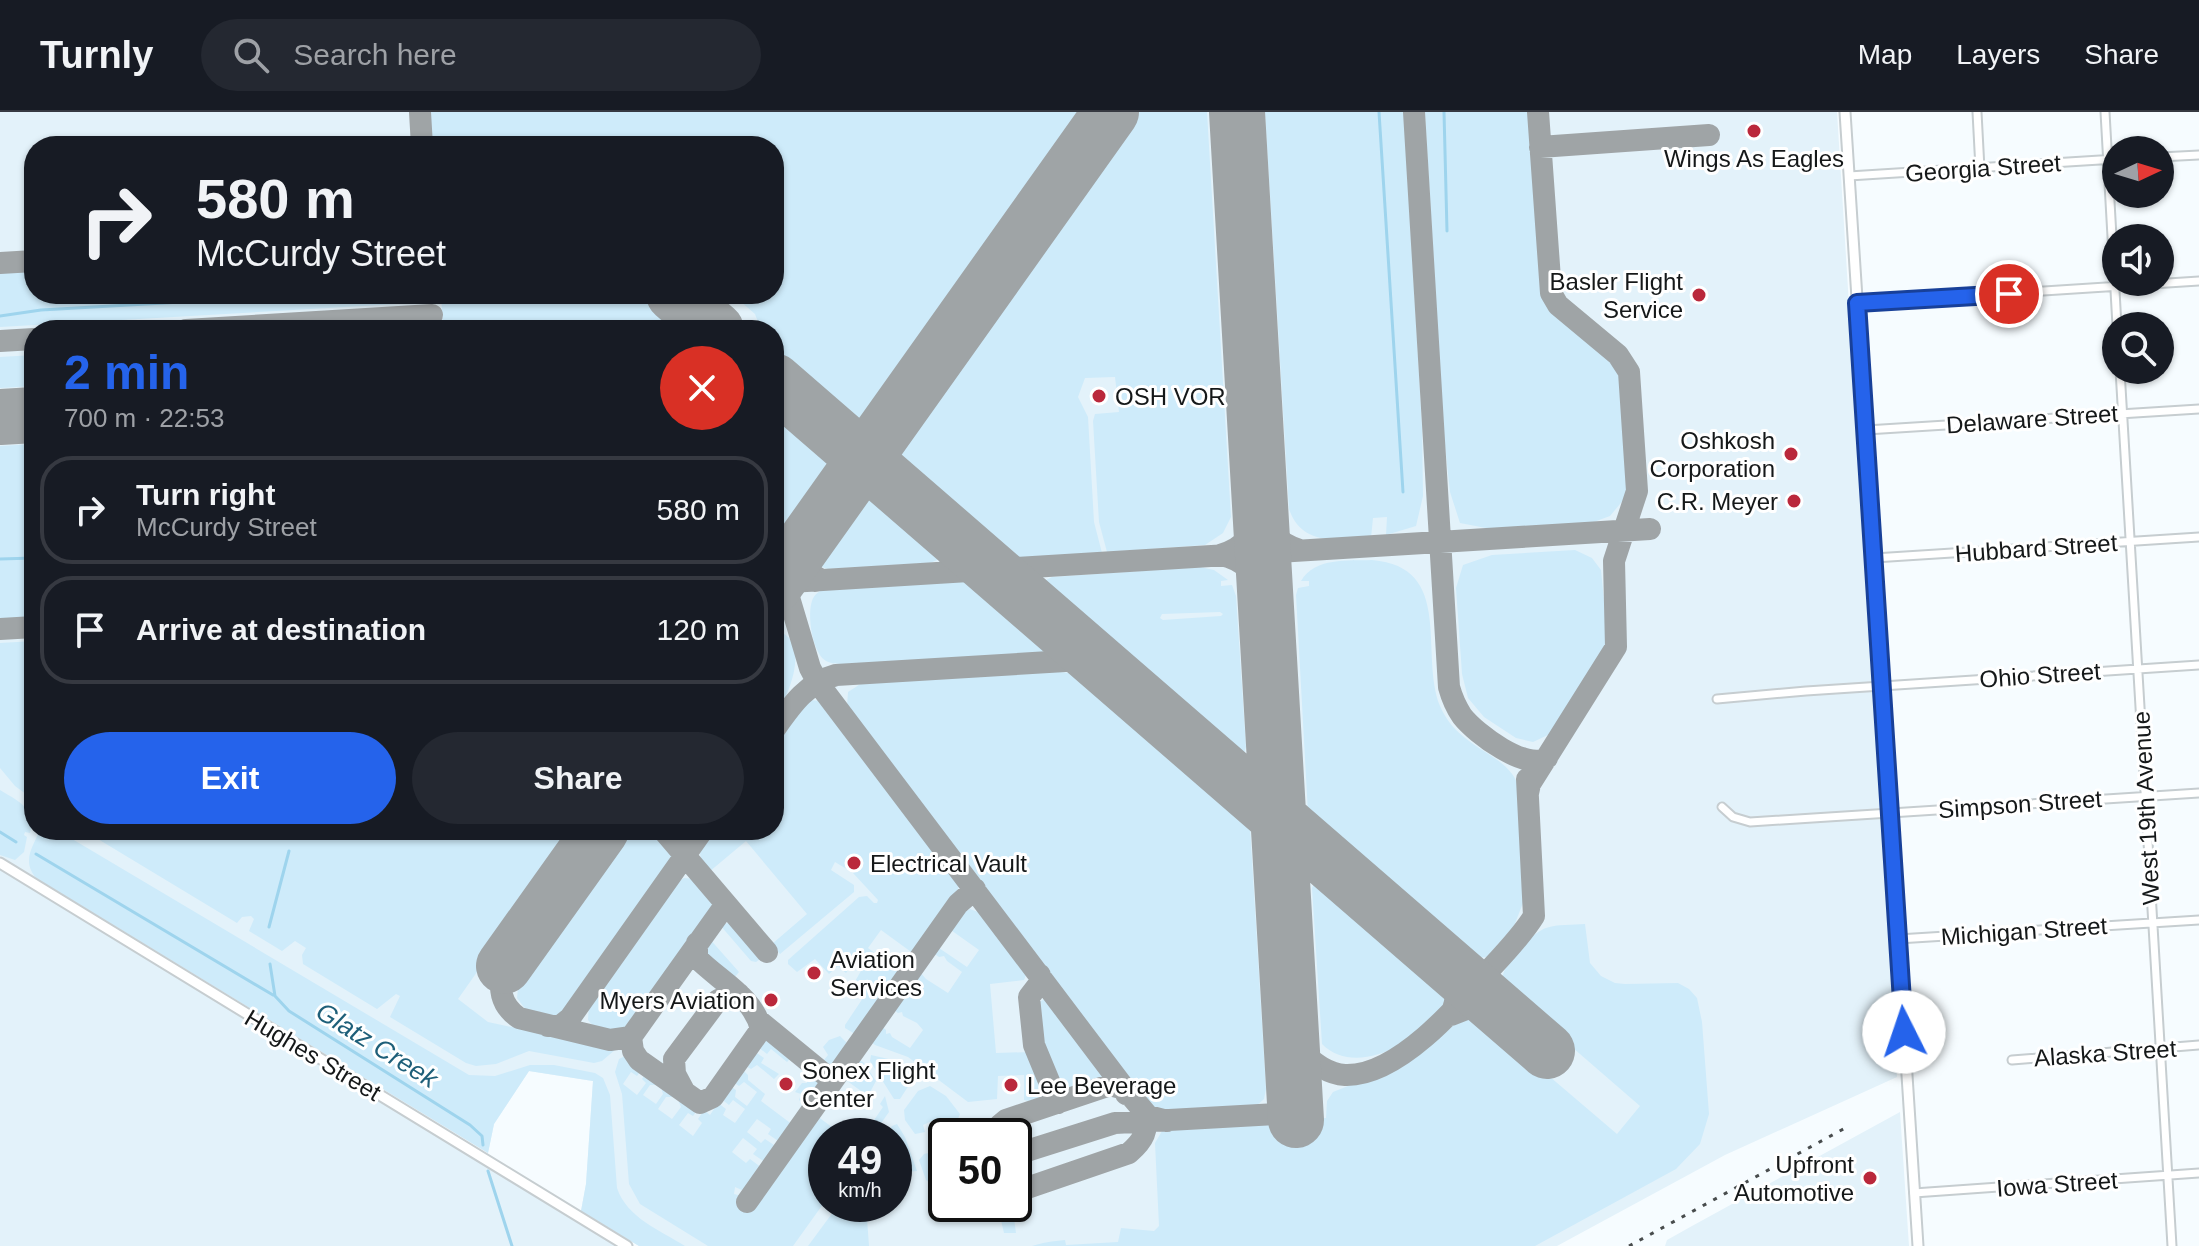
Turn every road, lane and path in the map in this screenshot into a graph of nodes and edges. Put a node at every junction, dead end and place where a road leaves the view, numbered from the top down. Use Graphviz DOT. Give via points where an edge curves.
graph roads {
  1 [pos="1845,112"];
  2 [pos="1977,112"];
  3 [pos="2105,112"];
  4 [pos="2108,136"];
  5 [pos="2199,155"];
  6 [pos="2174,156"];
  7 [pos="2102,161"];
  8 [pos="1980,169"];
  9 [pos="1849,176"];
  10 [pos="2199,281"];
  11 [pos="2174,282"];
  12 [pos="2102,287"];
  13 [pos="1857,303"];
  14 [pos="2121,384"];
  15 [pos="2199,409"];
  16 [pos="2122,414"];
  17 [pos="1866,430"];
  18 [pos="2199,537"];
  19 [pos="2130,542"];
  20 [pos="1874,558"];
  21 [pos="2199,665"];
  22 [pos="2138,669"];
  23 [pos="1882,686"];
  24 [pos="1717,699"];
  25 [pos="2199,793"];
  26 [pos="2146,796"];
  27 [pos="1722,807"];
  28 [pos="1889,813"];
  29 [pos="0,863"];
  30 [pos="2199,920"];
  31 [pos="2152,923"];
  32 [pos="1898,939"];
  33 [pos="2199,1045"];
  34 [pos="2160,1048"];
  35 [pos="2012,1060"];
  36 [pos="2199,1173"];
  37 [pos="2167,1175"];
  38 [pos="1914,1193"];
  39 [pos="627,1246"];
  40 [pos="1918,1246"];
  41 [pos="2172,1246"];
  1 -- 9 [label="main road"];
  2 -- 8 [label="street"];
  3 -- 4 [label="street"];
  5 -- 6 [label="street"];
  7 -- 8 [label="street, Georgia Street"];
  8 -- 9 [label="street, Georgia Street"];
  9 -- 13 [label="main road"];
  10 -- 11 [label="street"];
  12 -- 13 [label="street"];
  13 -- 17 [label="main road"];
  14 -- 16 [label="street, West 19th Avenue"];
  15 -- 16 [label="street, Delaware Street"];
  16 -- 17 [label="street, Delaware Street"];
  16 -- 19 [label="street, West 19th Avenue"];
  17 -- 20 [label="main road"];
  18 -- 19 [label="street, Hubbard Street"];
  19 -- 20 [label="street, Hubbard Street"];
  19 -- 22 [label="street, West 19th Avenue"];
  20 -- 23 [label="main road"];
  21 -- 22 [label="street, Ohio Street"];
  22 -- 23 [label="street, Ohio Street"];
  22 -- 26 [label="street, West 19th Avenue"];
  23 -- 24 [label="street, Ohio Street"];
  23 -- 28 [label="main road"];
  25 -- 26 [label="street, Simpson Street"];
  26 -- 28 [label="street, Simpson Street"];
  26 -- 31 [label="street, West 19th Avenue"];
  27 -- 28 [label="street, Simpson Street" via="1750,822"];
  28 -- 32 [label="main road"];
  29 -- 39 [label="main road, Hughes Street"];
  30 -- 31 [label="street, Michigan Street"];
  31 -- 32 [label="street, Michigan Street"];
  31 -- 34 [label="street, West 19th Avenue"];
  32 -- 38 [label="main road"];
  33 -- 34 [label="street, Alaska Street"];
  34 -- 35 [label="street, Alaska Street"];
  34 -- 37 [label="street, West 19th Avenue"];
  36 -- 37 [label="street, Iowa Street"];
  37 -- 38 [label="street, Iowa Street"];
  37 -- 41 [label="street, West 19th Avenue"];
  38 -- 40 [label="main road"];
}
